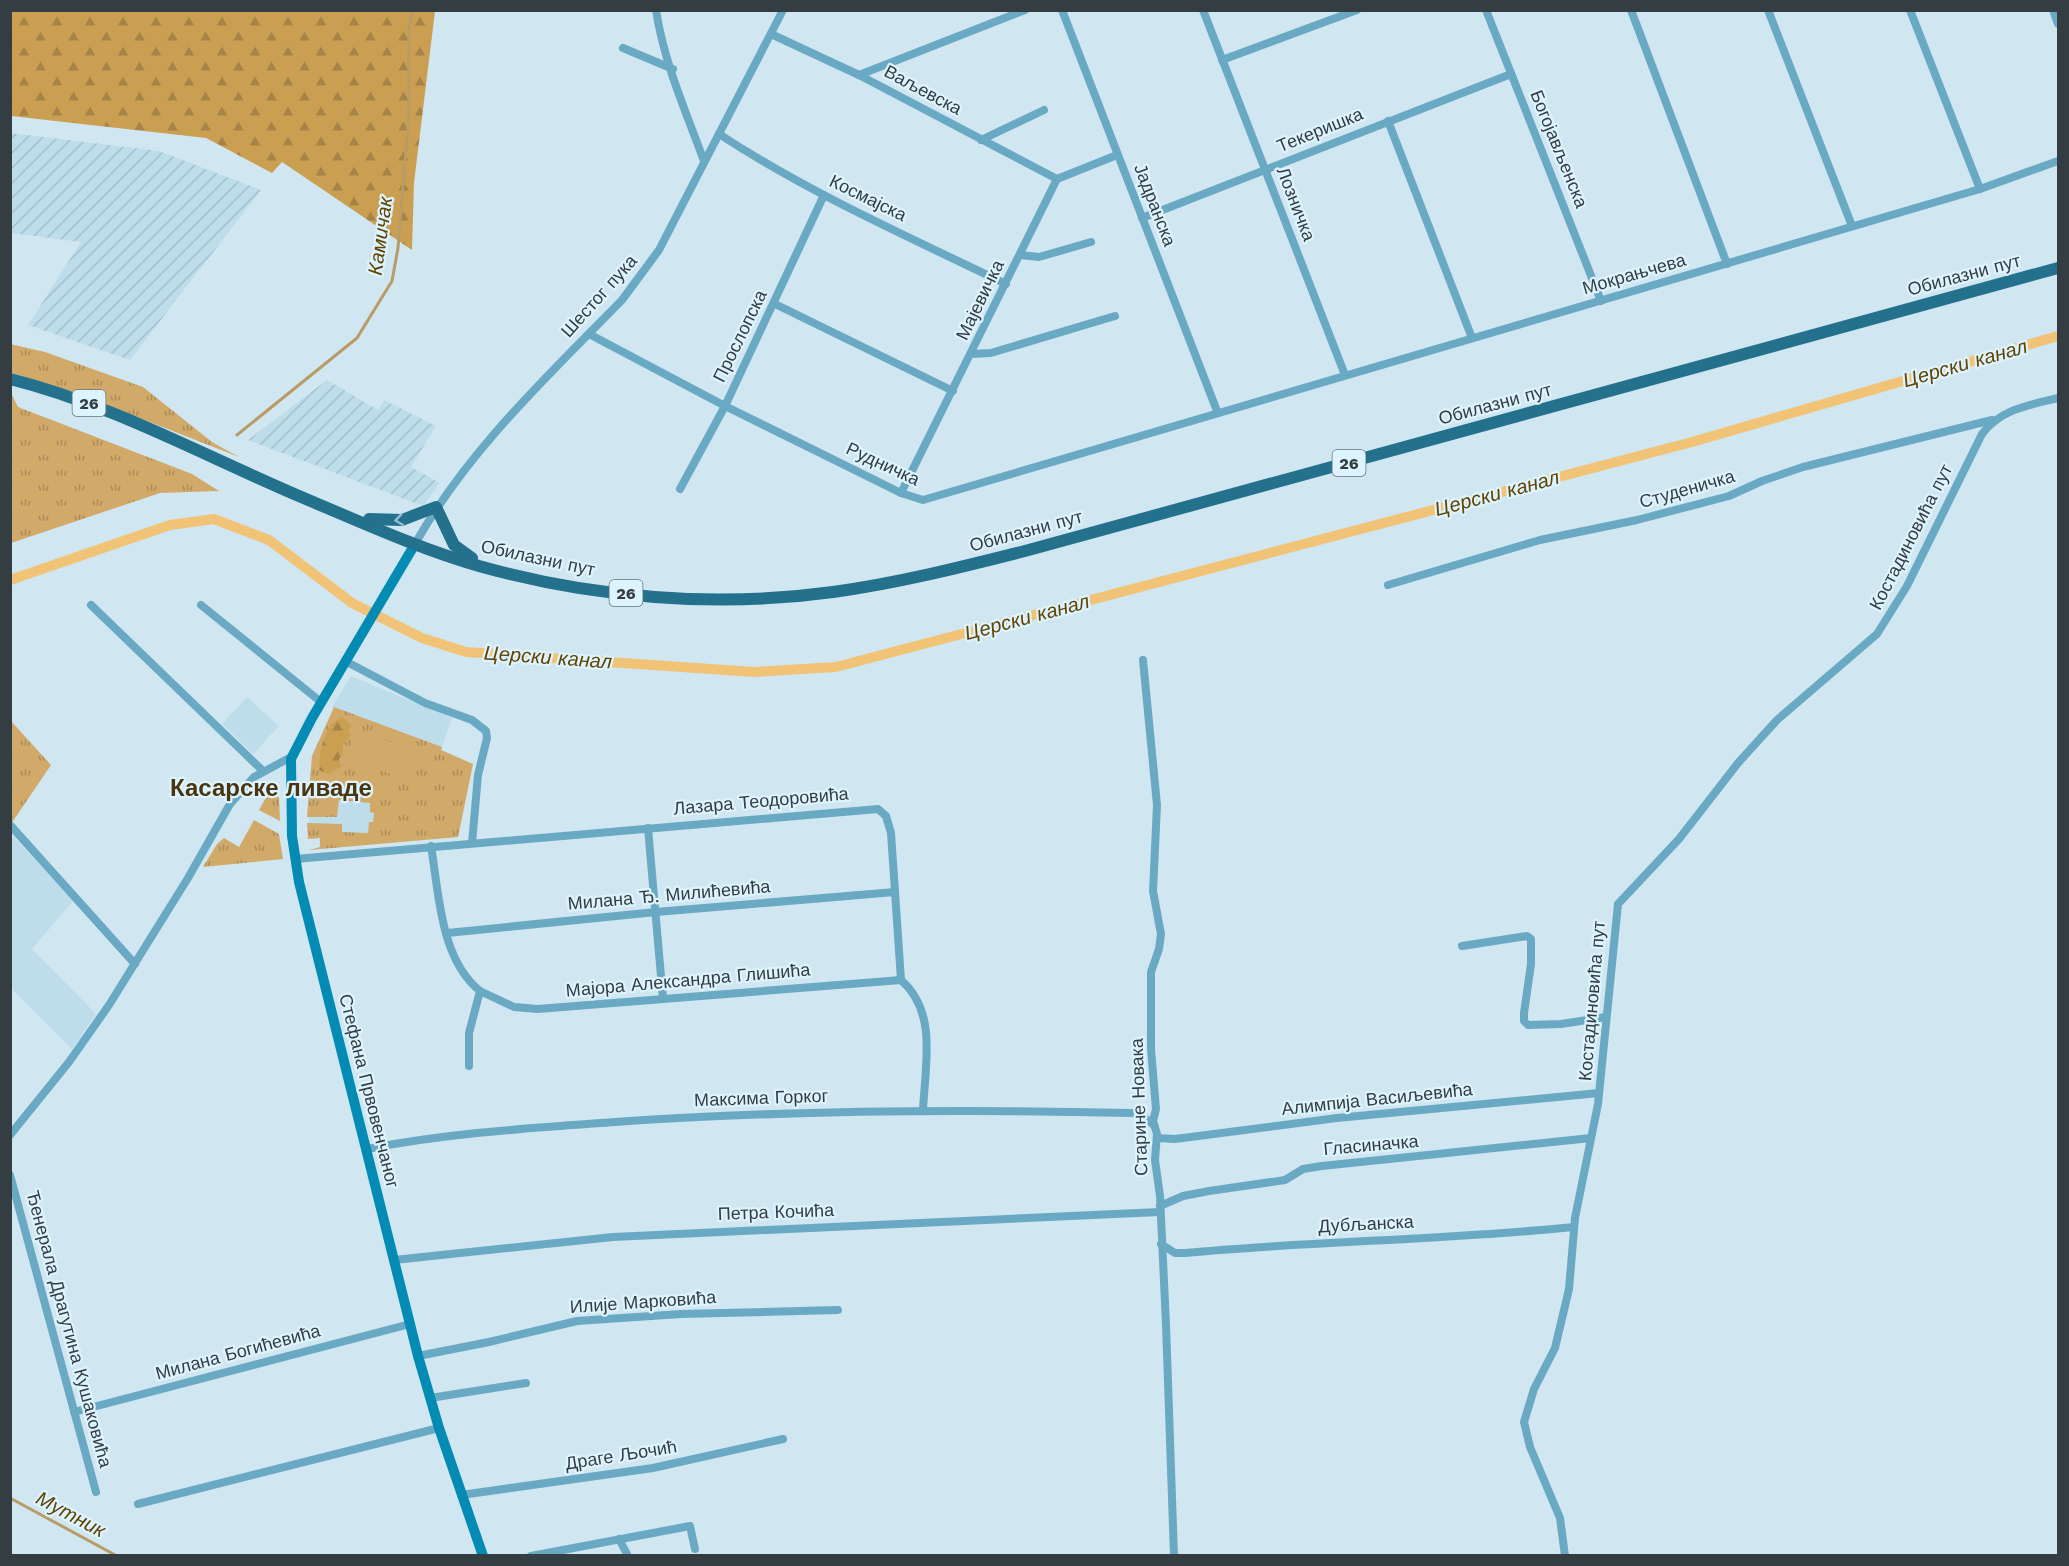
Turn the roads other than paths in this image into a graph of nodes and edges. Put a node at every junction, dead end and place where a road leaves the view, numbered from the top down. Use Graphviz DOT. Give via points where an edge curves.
graph roads {
  1 [pos="656,10"];
  2 [pos="783,10"];
  3 [pos="1025,10"];
  4 [pos="1062,10"];
  5 [pos="1203,10"];
  6 [pos="1357,10"];
  7 [pos="1486,10"];
  8 [pos="1631,10"];
  9 [pos="1768,10"];
  10 [pos="1910,10"];
  11 [pos="2053,10"];
  12 [pos="2058,24"];
  13 [pos="771,34"];
  14 [pos="622,48"];
  15 [pos="1222,60"];
  16 [pos="673,69"];
  17 [pos="1511,74"];
  18 [pos="859,75"];
  19 [pos="1044,110"];
  20 [pos="1388,121"];
  21 [pos="719,134"];
  22 [pos="981,140"];
  23 [pos="1118,155"];
  24 [pos="704,161"];
  25 [pos="2058,161"];
  26 [pos="1265,170"];
  27 [pos="1057,180"];
  28 [pos="1980,189"];
  29 [pos="824,195"];
  30 [pos="1142,218"];
  31 [pos="1852,226"];
  32 [pos="1091,242"];
  33 [pos="1020,255"];
  34 [pos="1727,264"];
  35 [pos="2058,268"];
  36 [pos="1006,284"];
  37 [pos="1601,300"];
  38 [pos="775,304"];
  39 [pos="1115,316"];
  40 [pos="589,334"];
  41 [pos="1472,338"];
  42 [pos="971,354"];
  43 [pos="1345,375"];
  44 [pos="10,379"];
  45 [pos="953,391"];
  46 [pos="2058,398"];
  47 [pos="725,406"];
  48 [pos="1217,411"];
  49 [pos="1993,420"];
  50 [pos="681,489"];
  51 [pos="901,493"];
  52 [pos="436,507"];
  53 [pos="360,520"];
  54 [pos="415,544"];
  55 [pos="482,566"];
  56 [pos="1388,585"];
  57 [pos="90,605"];
  58 [pos="201,605"];
  59 [pos="1143,660"];
  60 [pos="345,661"];
  61 [pos="321,702"];
  62 [pos="293,756"];
  63 [pos="263,771"];
  64 [pos="11,826"];
  65 [pos="648,828"];
  66 [pos="472,843"];
  67 [pos="431,846"];
  68 [pos="295,859"];
  69 [pos="895,892"];
  70 [pos="656,912"];
  71 [pos="447,933"];
  72 [pos="1462,946"];
  73 [pos="135,964"];
  74 [pos="901,980"];
  75 [pos="480,991"];
  76 [pos="663,999"];
  77 [pos="1606,1017"];
  78 [pos="469,1066"];
  79 [pos="1599,1093"];
  80 [pos="923,1110"];
  81 [pos="1154,1125"];
  82 [pos="10,1135"];
  83 [pos="1158,1138"];
  84 [pos="1591,1138"];
  85 [pos="367,1149"];
  86 [pos="10,1175"];
  87 [pos="1160,1209"];
  88 [pos="1574,1227"];
  89 [pos="1161,1244"];
  90 [pos="394,1260"];
  91 [pos="838,1310"];
  92 [pos="410,1324"];
  93 [pos="418,1356"];
  94 [pos="526,1383"];
  95 [pos="430,1398"];
  96 [pos="74,1412"];
  97 [pos="439,1428"];
  98 [pos="783,1439"];
  99 [pos="96,1492"];
  100 [pos="461,1495"];
  101 [pos="138,1504"];
  102 [pos="619,1539"];
  103 [pos="695,1549"];
  104 [pos="483,1556"];
  105 [pos="531,1556"];
  106 [pos="628,1556"];
  107 [pos="1174,1556"];
  108 [pos="1565,1556"];
  1 -- 16 [label="street" via="663,49"];
  2 -- 13 [label="street, Шестог пука"];
  3 -- 18 [label="street"];
  4 -- 23 [label="street, Јадранска"];
  5 -- 15 [label="street, Лозничка"];
  6 -- 15 [label="street"];
  7 -- 17 [label="street, Богојављенска"];
  8 -- 34 [label="street"];
  9 -- 31 [label="street"];
  10 -- 28 [label="street"];
  11 -- 12 [label="street"];
  13 -- 18 [label="street, Ваљевска"];
  13 -- 21 [label="street, Шестог пука"];
  14 -- 16 [label="street"];
  15 -- 26 [label="street, Лозничка"];
  16 -- 24 [label="street" via="690,130"];
  17 -- 20 [label="street, Текеришка"];
  17 -- 37 [label="street, Богојављенска"];
  18 -- 22 [label="street, Ваљевска"];
  19 -- 22 [label="street"];
  20 -- 26 [label="street, Текеришка"];
  20 -- 41 [label="street"];
  21 -- 24 [label="street, Шестог пука"];
  21 -- 29 [label="street, Космајска"];
  22 -- 27 [label="street, Ваљевска"];
  23 -- 27 [label="street"];
  23 -- 30 [label="street, Јадранска"];
  24 -- 40 [label="street, Шестог пука" via="659,250 622,300"];
  25 -- 28 [label="street, Мокрањчева"];
  26 -- 30 [label="street, Текеришка"];
  26 -- 43 [label="street, Лозничка"];
  27 -- 33 [label="street, Мајевичка"];
  28 -- 31 [label="street, Мокрањчева"];
  29 -- 36 [label="street, Космајска"];
  29 -- 38 [label="street, Прослопска"];
  30 -- 48 [label="street, Јадранска"];
  31 -- 34 [label="street, Мокрањчева"];
  32 -- 33 [label="street" via="1040,257"];
  33 -- 36 [label="street, Мајевичка"];
  34 -- 37 [label="street, Мокрањчева"];
  35 -- 55 [label="main road, Обилазни пут / 26" via="1025,550 892,582 801,596 714,599 599,590"];
  36 -- 42 [label="street, Мајевичка"];
  37 -- 41 [label="street, Мокрањчева"];
  38 -- 45 [label="street"];
  38 -- 47 [label="street, Прослопска"];
  39 -- 42 [label="street" via="991,353"];
  40 -- 47 [label="street, Рудничка"];
  40 -- 52 [label="street, Шестог пука" via="475,454"];
  41 -- 43 [label="street, Мокрањчева"];
  42 -- 45 [label="street, Мајевичка"];
  43 -- 48 [label="street, Мокрањчева"];
  44 -- 53 [label="main road, Обилазни пут / 26" via="122,416"];
  45 -- 51 [label="street, Мајевичка"];
  46 -- 49 [label="street" via="2013,410"];
  47 -- 50 [label="street, Прослопска"];
  47 -- 51 [label="street, Рудничка"];
  48 -- 51 [label="street, Рудничка" via="923,500"];
  49 -- 56 [label="street, Студеничка" via="1803,467 1729,496 1540,540"];
  49 -- 77 [label="street, Костадиновића пут" via="1982,434 1907,586 1877,634 1777,720 1685,832 1618,904"];
  52 -- 53 [label="main road, one-way" via="402,520"];
  52 -- 54 [label="street, Шестог пука"];
  52 -- 55 [label="main road" via="454,545"];
  53 -- 54 [label="main road, Обилазни пут / 26"];
  54 -- 55 [label="main road, Обилазни пут / 26"];
  54 -- 60 [label="street, Стефана Првовенчаног"];
  57 -- 63 [label="street"];
  58 -- 61 [label="street"];
  59 -- 81 [label="street, Старине Новака" via="1156,805 1153,891 1161,934 1151,972"];
  60 -- 61 [label="street, Стефана Првовенчаног"];
  60 -- 66 [label="street" via="425,703 472,720 486,731 475,794"];
  61 -- 62 [label="street, Стефана Првовенчаног"];
  62 -- 63 [label="street"];
  62 -- 68 [label="street, Стефана Првовенчаног" via="290,774"];
  63 -- 73 [label="street" via="244,785 230,804"];
  64 -- 73 [label="street"];
  65 -- 66 [label="street, Лазара Теодоровића"];
  65 -- 69 [label="street, Лазара Теодоровића" via="878,809 886,816 891,833"];
  65 -- 70 [label="street"];
  66 -- 67 [label="street, Лазара Теодоровића"];
  67 -- 68 [label="street, Лазара Теодоровића"];
  67 -- 71 [label="street"];
  68 -- 85 [label="street, Стефана Првовенчаног"];
  69 -- 70 [label="street, Милана Ђ. Милићевића"];
  69 -- 74 [label="street, Лазара Теодоровића"];
  70 -- 71 [label="street, Милана Ђ. Милићевића"];
  70 -- 76 [label="street"];
  71 -- 75 [label="street" via="464,973"];
  72 -- 77 [label="street" via="1527,936 1531,939 1524,1013 1528,1024"];
  73 -- 82 [label="street" via="69,1062"];
  74 -- 76 [label="street, Мајора Александра Глишића"];
  74 -- 80 [label="street" via="916,995 924,1013"];
  75 -- 76 [label="street, Мајора Александра Глишића" via="514,1007 538,1009"];
  75 -- 78 [label="street" via="469,1033"];
  77 -- 79 [label="street, Костадиновића пут"];
  79 -- 83 [label="street, Алимпија Васиљевића"];
  79 -- 84 [label="street, Костадиновића пут"];
  80 -- 81 [label="street, Максима Горког" via="1132,1113"];
  80 -- 85 [label="street, Максима Горког" via="750,1113 581,1124 441,1137"];
  81 -- 83 [label="street, Старине Новака"];
  83 -- 87 [label="street, Старине Новака" via="1155,1154"];
  84 -- 87 [label="street, Гласиначка" via="1303,1169 1285,1180 1183,1196"];
  84 -- 88 [label="street, Костадиновића пут"];
  85 -- 90 [label="street, Стефана Првовенчаног"];
  86 -- 96 [label="street, Ђенерала Драгутина Кушаковића"];
  87 -- 89 [label="street, Старине Новака"];
  87 -- 90 [label="street, Петра Кочића" via="634,1235"];
  88 -- 89 [label="street, Дубљанска" via="1185,1253 1174,1253"];
  88 -- 108 [label="street, Костадиновића пут" via="1572,1270 1561,1327 1524,1422 1530,1447 1560,1518"];
  89 -- 107 [label="street, Старине Новака"];
  90 -- 92 [label="street, Стефана Првовенчаног"];
  91 -- 93 [label="street, Илије Марковића" via="577,1321"];
  92 -- 93 [label="street, Стефана Првовенчаног"];
  92 -- 96 [label="street, Милана Богићевића"];
  93 -- 95 [label="street, Стефана Првовенчаног"];
  94 -- 95 [label="street"];
  95 -- 97 [label="street, Стефана Првовенчаног"];
  96 -- 99 [label="street, Ђенерала Драгутина Кушаковића"];
  97 -- 100 [label="street, Стефана Првовенчаног"];
  97 -- 101 [label="street"];
  98 -- 100 [label="street, Драге Љочић" via="653,1468"];
  100 -- 104 [label="street, Стефана Првовенчаног"];
  102 -- 103 [label="street" via="690,1526"];
  102 -- 105 [label="street"];
  102 -- 106 [label="street"];
}
